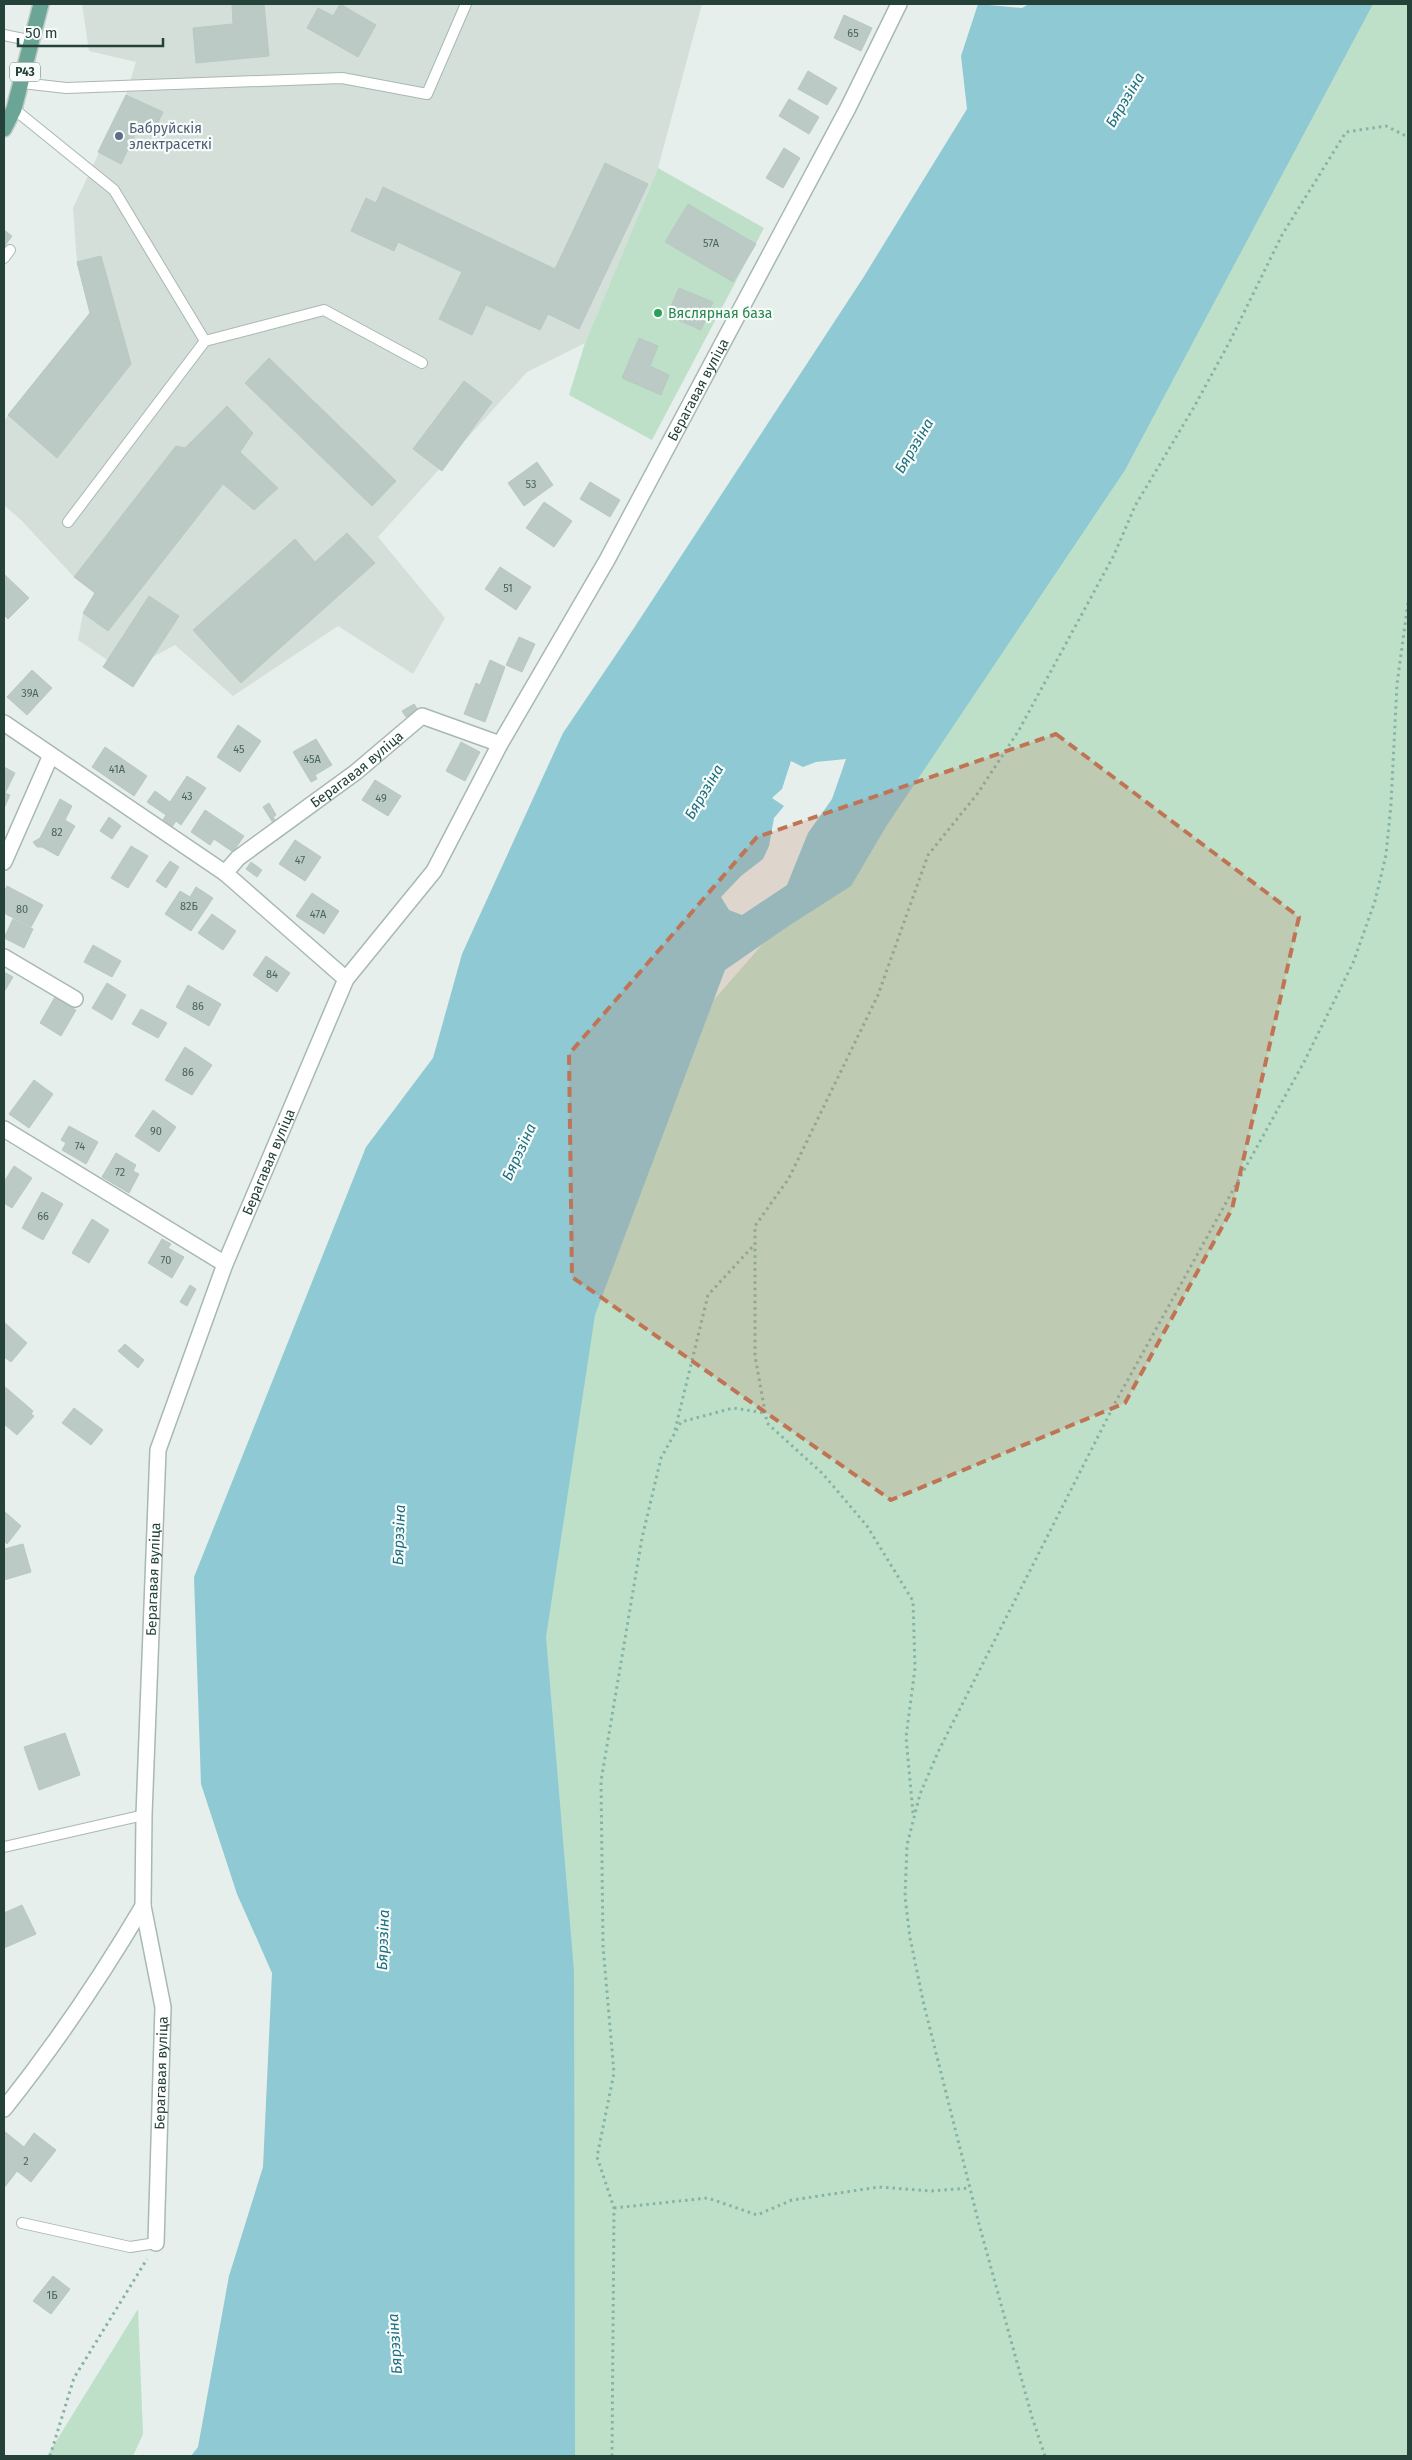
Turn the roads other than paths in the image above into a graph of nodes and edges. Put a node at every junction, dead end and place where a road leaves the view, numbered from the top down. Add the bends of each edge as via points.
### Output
1 (41, 4) edge
2 (466, 4) edge
3 (899, 4) edge
4 (4, 35) edge
5 (33, 41) junction
6 (22, 83) junction
7 (14, 109) junction
8 (4, 129) edge
9 (205, 341) junction
10 (422, 363) dead end
11 (68, 522) dead end
12 (4, 723) edge
13 (500, 744) junction
14 (52, 755) junction
15 (4, 862) edge
16 (225, 874) junction
17 (4, 957) edge
18 (346, 978) junction
19 (75, 998) dead end
20 (4, 1129) edge
21 (225, 1264) junction
22 (144, 1815) junction
23 (4, 1846) edge
24 (142, 1906) junction
25 (4, 2108) edge
26 (22, 2223) dead end
27 (156, 2243) joint

1 - 5 main road, Р43
2 - 6 lane via 427,94 342,78 66,88
3 - 13 street, Берагавая вуліца via 848,108 607,560
4 - 5 lane
5 - 6 main road, Р43
6 - 7 main road, Р43
7 - 8 main road, Р43
7 - 9 lane via 114,190
9 - 10 lane via 324,310
9 - 11 lane
12 - 14 street
13 - 16 street, Берагавая вуліца via 422,716 356,772 238,858
13 - 18 street, Берагавая вуліца via 434,871
14 - 15 street
14 - 16 street
16 - 18 street
17 - 19 street
18 - 21 street, Берагавая вуліца
20 - 21 street
21 - 22 street, Берагавая вуліца via 158,1450
22 - 23 lane
22 - 24 street, Берагавая вуліца
24 - 25 street, Берагавая вуліца via 46,2057
24 - 27 street, Берагавая вуліца via 164,2007
26 - 27 lane via 130,2247

